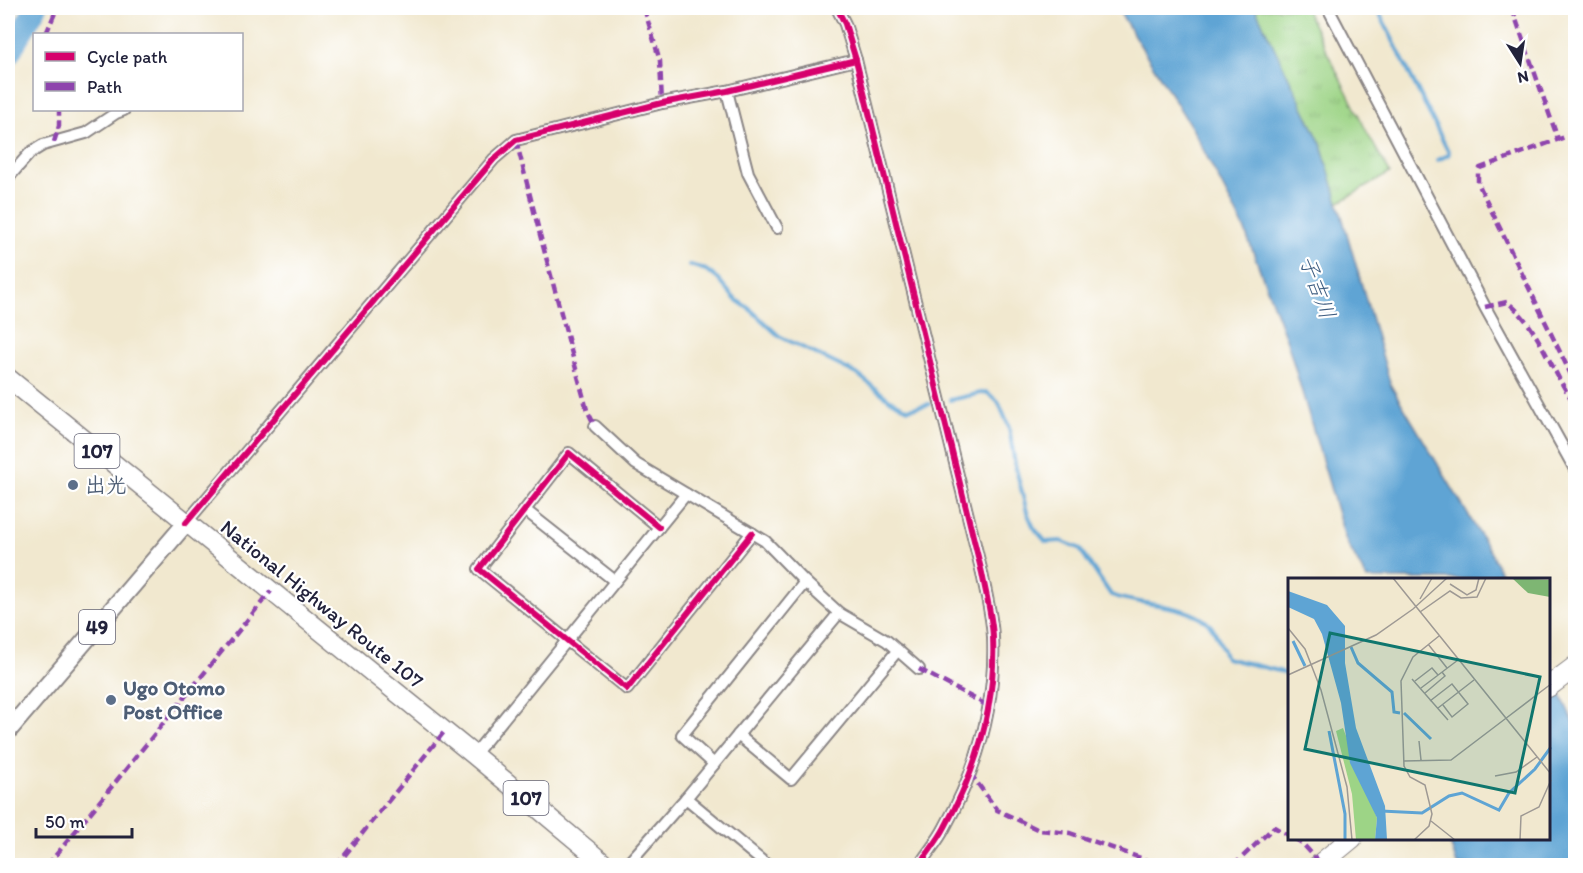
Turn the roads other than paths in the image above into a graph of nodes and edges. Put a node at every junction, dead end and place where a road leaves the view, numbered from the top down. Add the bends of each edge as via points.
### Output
1 (837, 8) edge
2 (1328, 8) edge
3 (856, 60) junction
4 (727, 91) junction
5 (120, 111) edge
6 (8, 178) edge
7 (777, 228) dead end
8 (8, 378) edge
9 (595, 426) dead end
10 (1575, 471) edge
11 (686, 494) junction
12 (525, 510) junction
13 (186, 523) junction
14 (658, 527) junction
15 (752, 533) junction
16 (615, 581) junction
17 (805, 582) junction
18 (839, 613) junction
19 (567, 640) junction
20 (898, 650) junction
21 (1575, 666) edge
22 (919, 669) dead end
23 (1550, 685) edge
24 (8, 731) edge
25 (738, 735) junction
26 (474, 755) junction
27 (714, 764) junction
28 (686, 798) junction
29 (1350, 840) edge
30 (1351, 840) edge
31 (607, 866) edge
32 (626, 866) edge
33 (768, 866) edge
34 (919, 866) edge
35 (1318, 866) edge
36 (1325, 866) edge

1 - 3 street
2 - 10 street
3 - 4 street
3 - 34 street via 982,573 993,635 990,707 983,733 945,828
4 - 7 street via 748,173
4 - 13 street via 662,103 516,140 494,159
5 - 6 street via 86,133 43,145 30,153
8 - 13 highway, National Highway Route 107 / 107
9 - 11 street via 636,464
11 - 14 street
11 - 15 street
12 - 14 street via 569,453
12 - 16 street
12 - 19 street via 479,569
13 - 24 main road, 49
13 - 26 highway, National Highway Route 107 / 107
14 - 16 street
15 - 17 street
15 - 19 street via 627,689
16 - 19 street
17 - 18 street
17 - 27 street via 682,735
18 - 20 street
18 - 25 street
19 - 26 street
20 - 22 street
20 - 25 street via 791,778
21 - 23 highway
25 - 27 street
26 - 31 highway, National Highway Route 107 / 107
27 - 28 street
28 - 32 street
28 - 33 street
29 - 35 highway
30 - 36 highway

